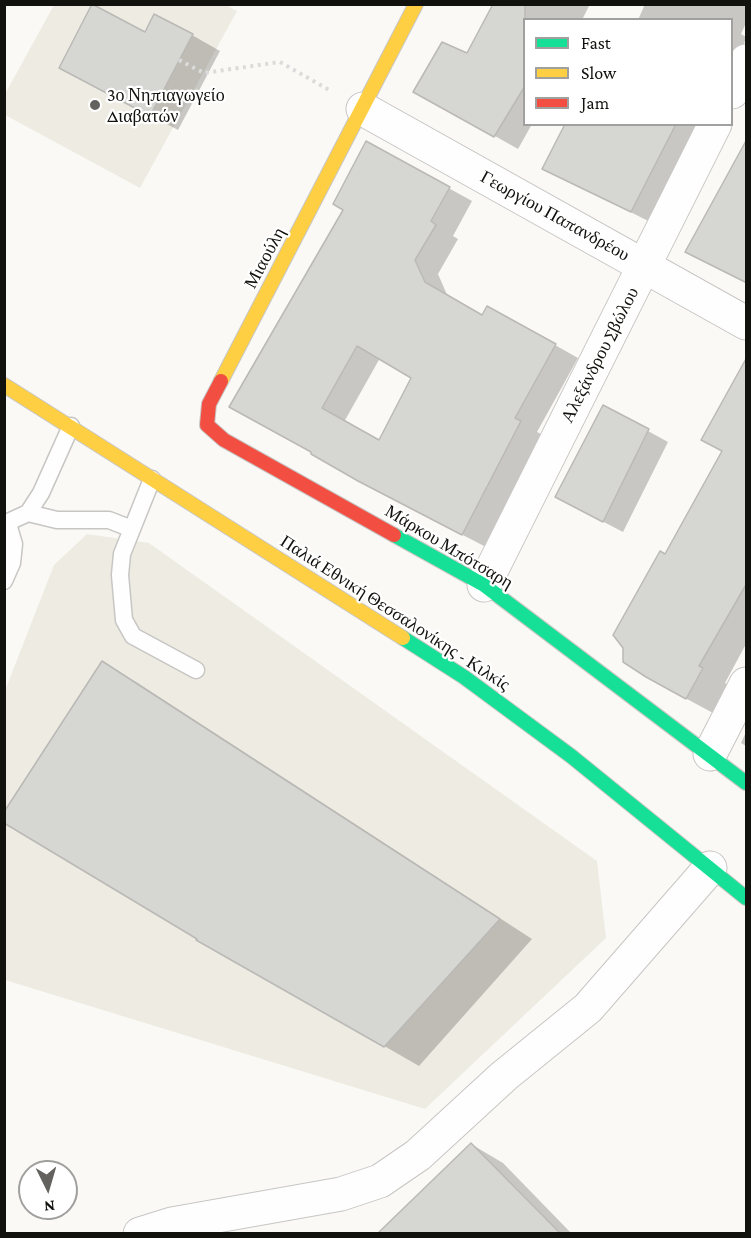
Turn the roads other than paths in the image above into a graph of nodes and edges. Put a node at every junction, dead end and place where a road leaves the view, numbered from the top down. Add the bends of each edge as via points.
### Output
1 (416, 4) edge
2 (747, 61) edge
3 (733, 90) edge
4 (363, 109) junction
5 (714, 126) edge
6 (645, 266) junction
7 (747, 322) edge
8 (4, 385) edge
9 (71, 426) junction
10 (207, 426) joint
11 (152, 479) junction
12 (28, 513) junction
13 (6, 524) edge
14 (132, 529) junction
15 (4, 581) edge
16 (484, 585) junction
17 (196, 670) dead end
18 (747, 684) edge
19 (711, 754) junction
20 (747, 783) edge
21 (710, 868) junction
22 (747, 898) edge
23 (140, 1233) edge

1 - 4 street, Μιαούλη
2 - 3 street
4 - 6 street, Γεωργίου Παπανδρέου
4 - 10 street, Μιαούλη via 209,404
5 - 6 street, Αλεξάνδρου Σβώλου
6 - 7 street, Γεωργίου Παπανδρέου
6 - 16 street, Αλεξάνδρου Σβώλου
8 - 9 street, Παλιά Εθνική Θεσσαλονίκης - Κιλκίς
9 - 11 street, Παλιά Εθνική Θεσσαλονίκης - Κιλκίς
9 - 12 lane
10 - 16 street, Μάρκου Μπότσαρη via 224,440
11 - 14 lane
11 - 21 street, Παλιά Εθνική Θεσσαλονίκης - Κιλκίς via 464,677 571,756
12 - 13 lane
12 - 14 lane via 57,520 109,520
13 - 15 lane via 14,544 12,563
14 - 17 lane via 122,554 120,575 124,620 133,636
16 - 19 street, Μάρκου Μπότσαρη
18 - 19 street
19 - 20 street, Μάρκου Μπότσαρη
21 - 22 street, Παλιά Εθνική Θεσσαλονίκης - Κιλκίς
21 - 23 street via 588,1008 504,1076 418,1155 380,1180 341,1194

